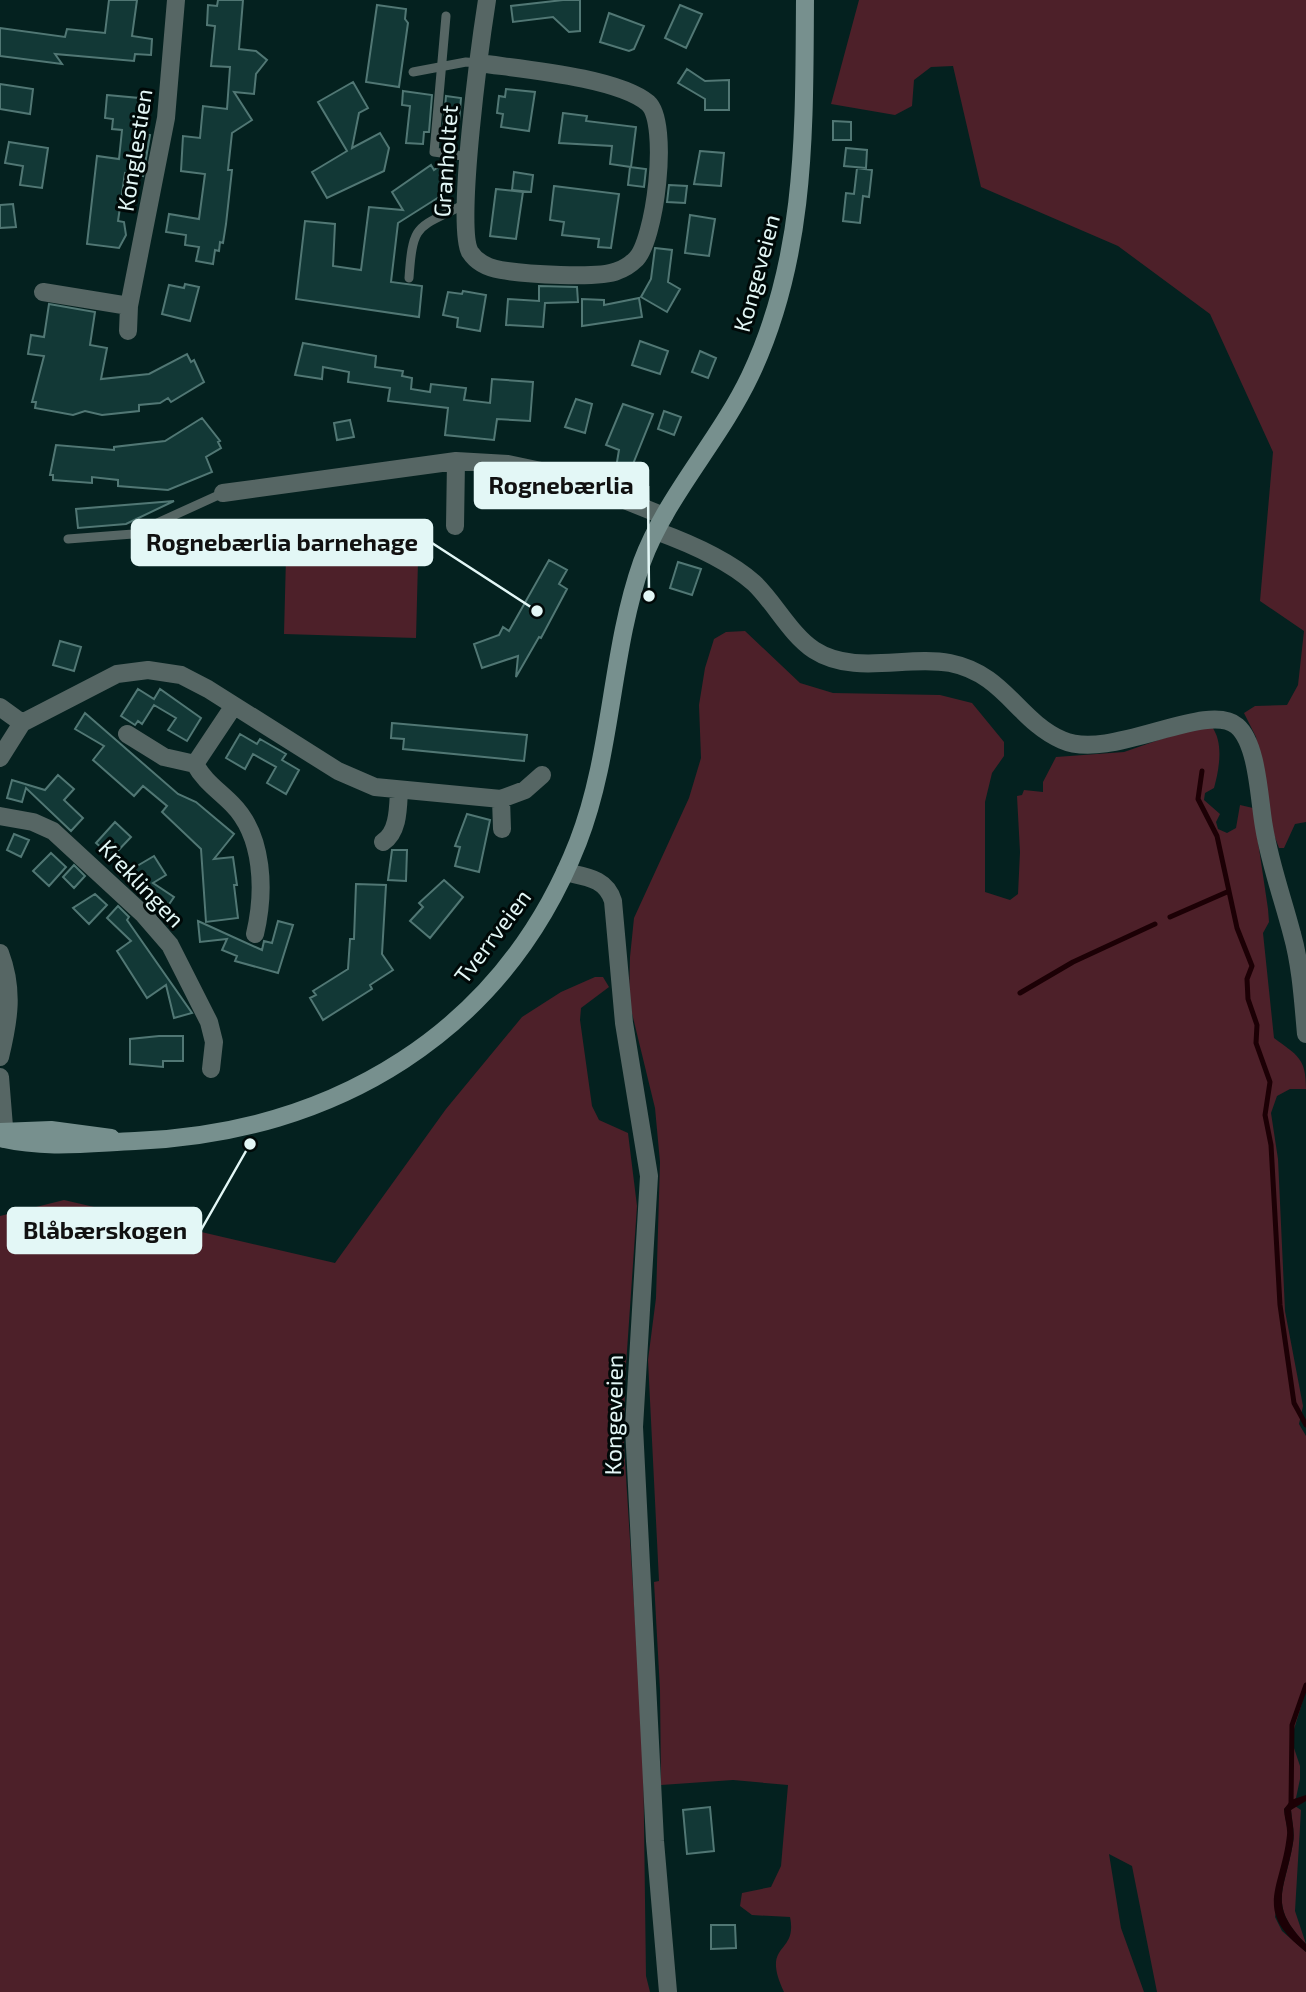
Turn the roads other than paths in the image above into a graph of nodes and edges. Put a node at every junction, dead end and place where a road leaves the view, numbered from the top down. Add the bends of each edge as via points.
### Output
1 (176, 0) edge
2 (487, 0) edge
3 (805, 0) edge
4 (446, 16) dead end
5 (479, 63) junction
6 (443, 66) junction
7 (413, 72) dead end
8 (470, 157) junction
9 (465, 204) junction
10 (409, 278) dead end
11 (43, 292) dead end
12 (129, 306) junction
13 (128, 331) dead end
14 (456, 461) junction
15 (223, 493) joint
16 (660, 523) junction
17 (455, 526) dead end
18 (68, 539) dead end
19 (0, 707) edge
20 (233, 707) junction
21 (22, 723) junction
22 (127, 734) dead end
23 (0, 758) edge
24 (195, 764) junction
25 (542, 775) dead end
26 (398, 790) junction
27 (501, 799) junction
28 (0, 816) edge
29 (502, 829) dead end
30 (383, 842) dead end
31 (565, 872) junction
32 (255, 934) dead end
33 (0, 953) edge
34 (1306, 1034) edge
35 (0, 1057) edge
36 (211, 1069) dead end
37 (0, 1077) edge
38 (2, 1135) edge
39 (668, 1992) edge

1 - 12 street, Konglestien via 166,118
2 - 5 street, Granholtet
3 - 16 main road, Kongeveien via 803,164 785,280 749,378
4 - 6 lane
5 - 6 lane
5 - 8 street, Granholtet
5 - 9 street, Granholtet via 605,84 646,101 655,111 661,139 660,167 644,244 638,258 617,272 539,272 482,265 465,239
6 - 7 lane
6 - 8 lane via 434,152
8 - 9 street, Granholtet
9 - 10 lane via 417,231 411,240
11 - 12 street
12 - 13 street, Konglestien
14 - 15 street
14 - 16 street via 508,464 565,475
14 - 17 street
15 - 18 lane via 133,534
16 - 31 main road, Tverrveien via 641,565 629,610 593,797
16 - 34 street via 743,574 813,650 836,660 947,662 968,668 993,681 1063,741 1099,744 1137,738 1202,719 1222,719 1238,726 1252,755 1273,865 1293,937
19 - 21 street
20 - 21 street via 181,675 148,670 117,674
20 - 24 street
20 - 26 street via 338,771 375,787
21 - 23 street
22 - 24 street via 164,757
24 - 32 street via 243,818 253,838 261,907
25 - 27 street via 525,790
26 - 27 street
26 - 30 street via 394,828
27 - 29 street
28 - 36 street, Kreklingen via 53,831 135,906 170,945 209,1022 214,1042
31 - 38 main road, Tverrveien via 537,923 489,985 446,1026 380,1074 323,1104 247,1128 198,1137 124,1142 78,1132
31 - 39 street, Kongeveien via 607,886 613,901 624,1023 649,1176 634,1427 655,1841
33 - 35 street via 11,1009
37 - 38 street

